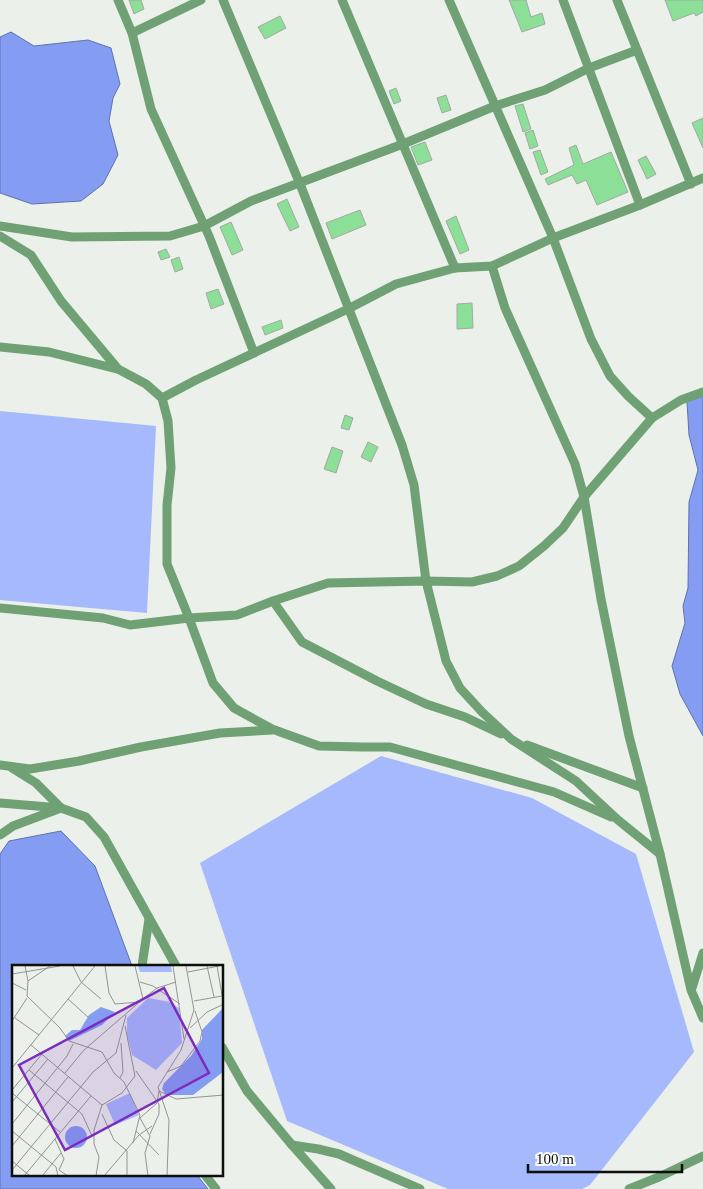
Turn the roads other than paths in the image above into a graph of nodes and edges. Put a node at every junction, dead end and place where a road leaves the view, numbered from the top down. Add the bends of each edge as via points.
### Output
1 (118, 0) edge
2 (201, 0) edge
3 (223, 0) edge
4 (342, 0) edge
5 (448, 0) edge
6 (563, 0) edge
7 (617, 0) edge
8 (132, 33) junction
9 (637, 50) junction
10 (588, 68) junction
11 (495, 106) junction
12 (403, 144) junction
13 (703, 178) edge
14 (300, 184) junction
15 (691, 184) junction
16 (640, 204) junction
17 (0, 226) edge
18 (204, 226) junction
19 (0, 236) edge
20 (553, 238) junction
21 (492, 266) junction
22 (455, 268) junction
23 (348, 309) junction
24 (0, 347) edge
25 (254, 353) junction
26 (118, 369) junction
27 (703, 392) edge
28 (162, 398) junction
29 (652, 418) junction
30 (584, 497) junction
31 (426, 582) junction
32 (273, 601) junction
33 (0, 608) edge
34 (189, 618) junction
35 (272, 730) junction
36 (511, 739) junction
37 (0, 760) edge
38 (0, 765) edge
39 (10, 766) junction
40 (643, 788) junction
41 (0, 803) edge
42 (61, 808) junction
43 (618, 820) junction
44 (0, 835) edge
45 (660, 854) junction
46 (149, 919) junction
47 (703, 952) edge
48 (142, 965) edge
49 (175, 965) edge
50 (691, 990) junction
51 (703, 1018) edge
52 (224, 1050) edge
53 (292, 1145) junction
54 (703, 1156) edge
55 (206, 1176) edge
56 (216, 1189) edge
57 (331, 1189) edge
58 (420, 1189) edge
59 (629, 1189) edge

1 - 8 street
2 - 8 street
3 - 14 street
4 - 12 street
5 - 11 street
6 - 10 street
7 - 9 street
8 - 18 street via 151,109
9 - 10 street
9 - 15 street
10 - 11 street via 545,90
10 - 16 street
11 - 12 street
11 - 20 street
12 - 14 street
12 - 22 street
13 - 15 street
14 - 18 street via 251,201
14 - 23 street
15 - 16 street
16 - 20 street
17 - 18 street via 81,237 170,236
18 - 25 street
19 - 26 street via 31,255 61,301
20 - 21 street
20 - 29 street via 591,338 610,376
21 - 22 street
21 - 30 street via 505,308 575,464
22 - 23 street via 396,284
23 - 25 street
23 - 31 street via 414,485
24 - 26 street via 49,352
25 - 28 street
26 - 28 street via 146,384
27 - 29 street
28 - 34 street via 168,421 171,468 167,564
29 - 30 street
30 - 31 street via 563,528 519,566 472,582
30 - 40 street via 601,599
31 - 32 street via 328,583
31 - 36 street via 446,661 460,688
32 - 34 street via 237,615
32 - 36 street via 302,642 426,704 465,717
33 - 34 street via 103,618 130,625
34 - 35 street via 213,683 234,708
35 - 39 street via 220,733 30,768
35 - 43 street via 319,746 390,747 554,792
36 - 40 street
36 - 43 street via 576,782
37 - 39 street
38 - 39 street
39 - 42 street via 36,783
40 - 45 street
41 - 42 street
42 - 44 street via 12,826
42 - 46 street via 86,817 104,837
43 - 45 street
45 - 50 street
46 - 48 street
46 - 49 street
47 - 50 street
50 - 51 street
52 - 53 street via 247,1090
53 - 57 street
53 - 58 street via 339,1154
54 - 59 street
55 - 56 street

